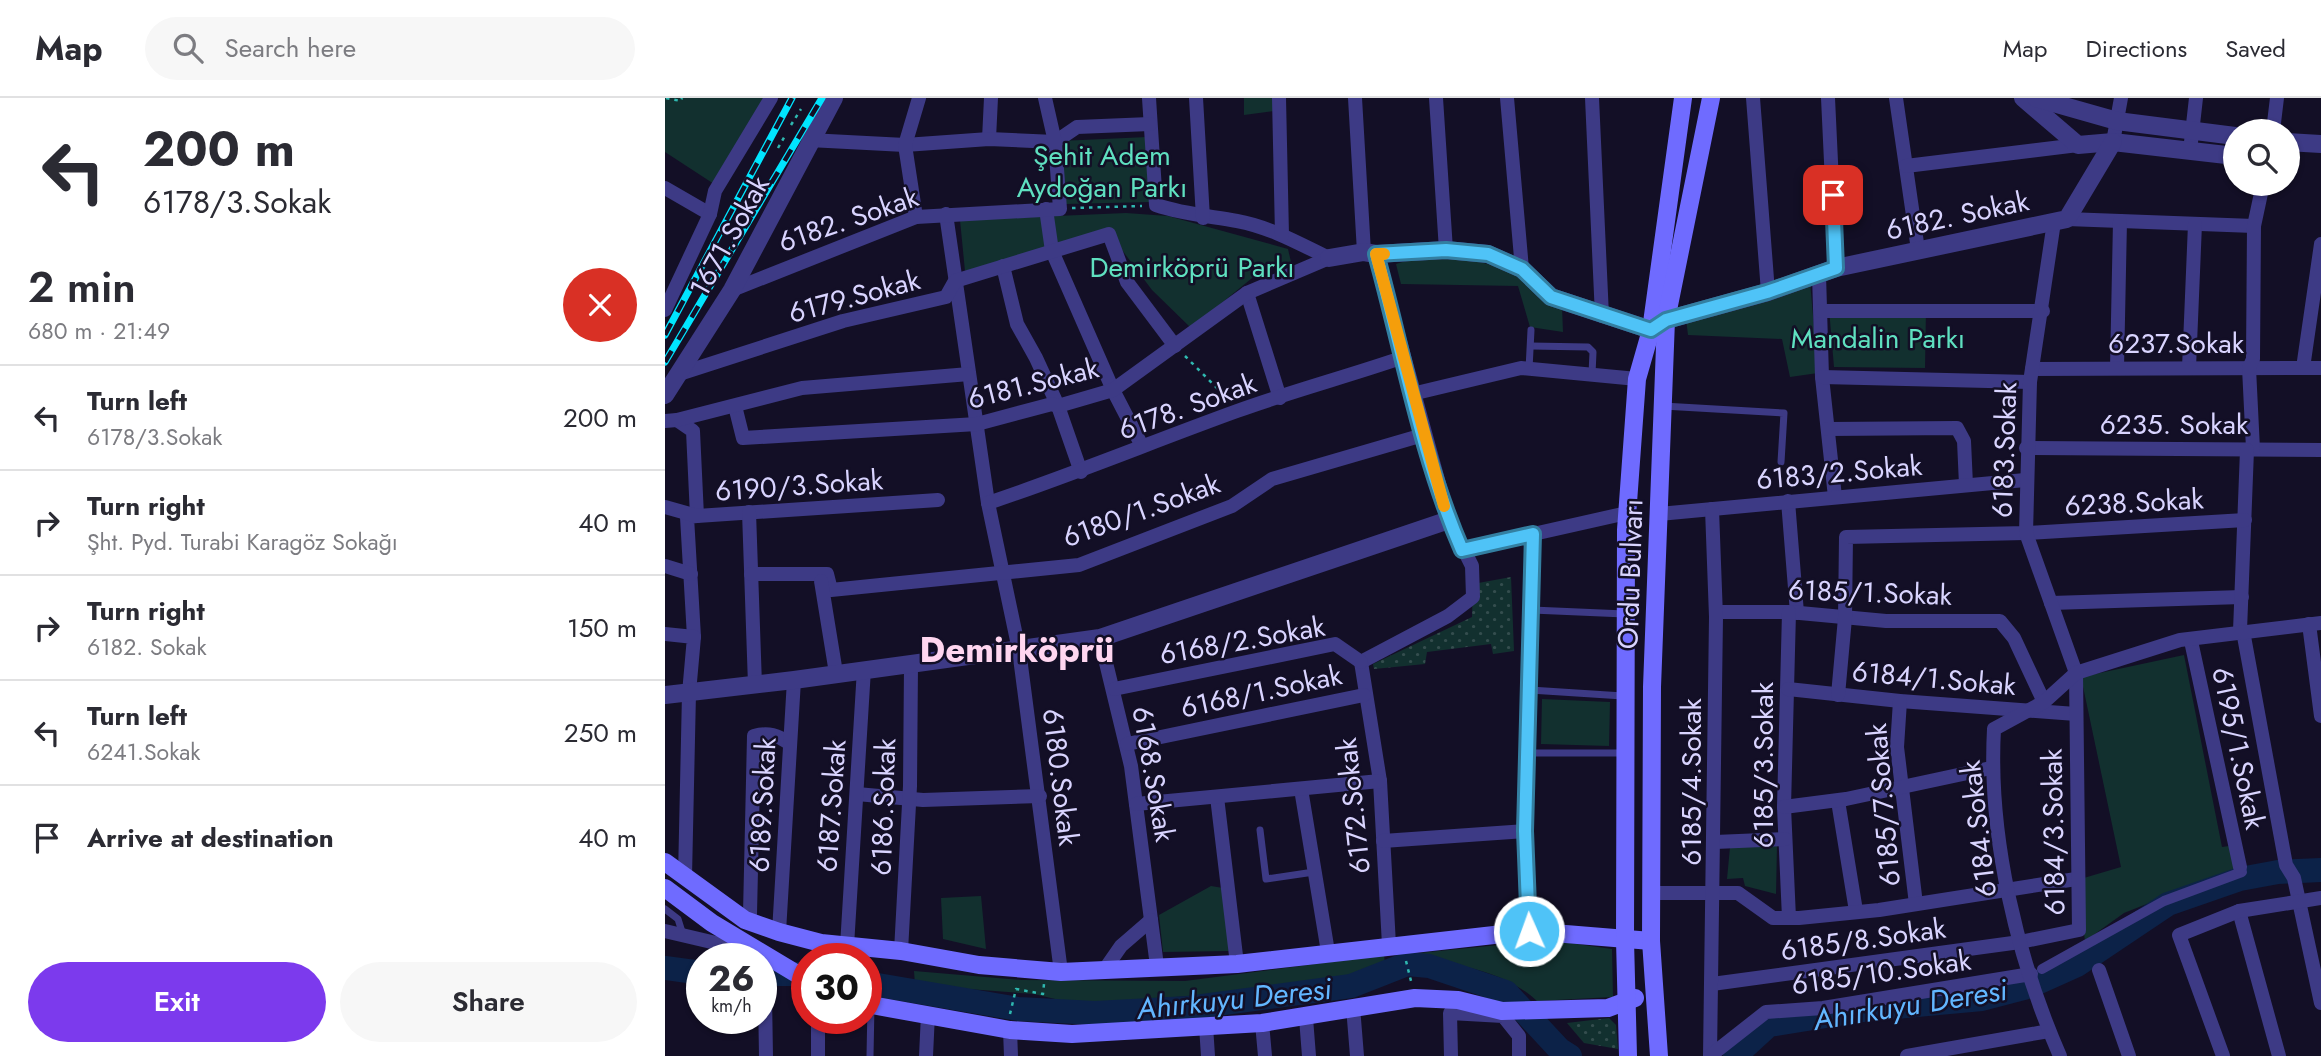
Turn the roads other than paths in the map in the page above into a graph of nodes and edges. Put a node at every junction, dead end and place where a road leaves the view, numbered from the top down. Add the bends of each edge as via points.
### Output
1 (771, 98) edge
2 (834, 98) edge
3 (919, 98) edge
4 (991, 98) edge
5 (1045, 98) edge
6 (1149, 98) edge
7 (1196, 98) edge
8 (1279, 98) edge
9 (1355, 98) edge
10 (1436, 98) edge
11 (1507, 98) edge
12 (1592, 98) edge
13 (1683, 98) edge
14 (1711, 98) edge
15 (1753, 98) edge
16 (1828, 98) edge
17 (1896, 98) edge
18 (2024, 98) edge
19 (2036, 98) edge
20 (2121, 98) edge
21 (2196, 98) edge
22 (2277, 98) edge
23 (2274, 119) edge
24 (2117, 121) junction
25 (1150, 124) junction
26 (2192, 131) junction
27 (2223, 135) edge
28 (989, 139) junction
29 (809, 140) junction
30 (1055, 142) junction
31 (2113, 142) junction
32 (2300, 143) edge
33 (2321, 144) edge
34 (905, 145) junction
35 (2078, 145) junction
36 (2190, 151) junction
37 (2223, 155) edge
38 (1906, 166) junction
39 (665, 188) edge
40 (2260, 196) edge
41 (1053, 209) junction
42 (710, 214) junction
43 (946, 214) junction
44 (916, 217) junction
45 (1203, 218) junction
46 (2060, 220) junction
47 (2120, 221) junction
48 (2195, 224) junction
49 (2254, 226) junction
50 (1282, 235) junction
51 (2321, 244) edge
52 (1446, 250) junction
53 (1918, 250) junction
54 (1052, 251) junction
55 (1370, 253) junction
56 (1329, 258) junction
57 (1003, 266) junction
58 (1836, 268) junction
59 (1522, 269) junction
60 (1819, 274) junction
61 (955, 281) junction
62 (732, 290) junction
63 (1767, 292) junction
64 (1247, 293) junction
65 (667, 303) edge
66 (1821, 311) junction
67 (2043, 311) junction
68 (1602, 316) junction
69 (1658, 325) junction
70 (1531, 330) dead end
71 (1175, 346) junction
72 (1531, 346) junction
73 (1404, 357) junction
74 (2117, 368) junction
75 (2189, 368) junction
76 (2249, 368) junction
77 (2304, 368) junction
78 (2321, 368) edge
79 (1529, 369) junction
80 (679, 374) junction
81 (968, 374) junction
82 (1592, 375) junction
83 (2031, 375) junction
84 (1822, 377) junction
85 (1637, 379) junction
86 (1113, 390) junction
87 (1412, 394) junction
88 (665, 396) edge
89 (1280, 398) junction
90 (735, 406) junction
91 (1058, 406) junction
92 (1663, 406) junction
93 (671, 420) edge
94 (977, 424) junction
95 (1828, 429) junction
96 (1423, 435) junction
97 (1142, 446) junction
98 (2026, 447) junction
99 (2250, 449) junction
100 (2321, 450) edge
101 (1781, 462) dead end
102 (1081, 472) junction
103 (2025, 480) junction
104 (1966, 485) junction
105 (1835, 497) junction
106 (938, 500) dead end
107 (1788, 501) junction
108 (988, 503) junction
109 (665, 507) edge
110 (1712, 509) junction
111 (749, 512) junction
112 (1627, 513) junction
113 (1658, 514) junction
114 (697, 516) junction
115 (1449, 520) junction
116 (2245, 520) junction
117 (2026, 533) junction
118 (1533, 534) junction
119 (1462, 550) junction
120 (665, 566) edge
121 (1003, 573) junction
122 (691, 574) junction
123 (751, 574) junction
124 (820, 574) junction
125 (2242, 597) junction
126 (2051, 603) junction
127 (1531, 610) junction
128 (1716, 612) junction
129 (1793, 612) junction
130 (1625, 614) junction
131 (1845, 618) junction
132 (2315, 623) edge
133 (2241, 631) junction
134 (665, 634) edge
135 (694, 637) junction
136 (1100, 638) junction
137 (2191, 640) junction
138 (1019, 650) junction
139 (1361, 662) junction
140 (911, 665) junction
141 (864, 669) junction
142 (836, 673) junction
143 (2076, 673) junction
144 (794, 680) junction
145 (755, 685) junction
146 (1114, 689) junction
147 (1788, 689) junction
148 (1529, 690) junction
149 (689, 693) junction
150 (665, 695) edge
151 (1364, 695) junction
152 (1838, 695) junction
153 (1625, 696) junction
154 (1900, 701) junction
155 (2044, 702) junction
156 (2030, 711) junction
157 (2076, 714) junction
158 (2321, 716) edge
159 (790, 744) junction
160 (1127, 744) junction
161 (1528, 753) junction
162 (1625, 753) junction
163 (1991, 768) junction
164 (1380, 781) junction
165 (1901, 787) junction
166 (1301, 789) junction
167 (856, 794) junction
168 (1040, 796) junction
169 (1217, 797) junction
170 (909, 799) junction
171 (1838, 801) junction
172 (1136, 804) junction
173 (1784, 807) junction
174 (1260, 830) dead end
175 (1525, 831) junction
176 (1785, 839) junction
177 (1383, 841) junction
178 (1715, 842) junction
179 (665, 853) edge
180 (665, 862) edge
181 (2240, 867) joint
182 (1314, 872) junction
183 (685, 873) junction
184 (2076, 879) junction
185 (665, 888) edge
186 (2008, 889) junction
187 (1714, 892) junction
188 (1651, 893) junction
189 (2321, 898) edge
190 (2299, 900) junction
191 (1916, 904) junction
192 (665, 909) edge
193 (1856, 911) junction
194 (2239, 911) junction
195 (748, 917) junction
196 (1789, 918) junction
197 (1151, 920) junction
198 (779, 926) junction
199 (665, 930) edge
200 (1529, 931) junction
201 (683, 935) junction
202 (1625, 940) junction
203 (1651, 941) junction
204 (2020, 942) junction
205 (717, 943) edge
206 (743, 943) edge
207 (837, 943) edge
208 (847, 943) edge
209 (1389, 945) junction
210 (882, 949) edge
211 (901, 951) junction
212 (1328, 952) junction
213 (1237, 964) junction
214 (1157, 966) junction
215 (1105, 969) junction
216 (2099, 970) dead end
217 (1053, 971) junction
218 (2035, 974) junction
219 (1712, 984) junction
220 (1653, 995) junction
221 (1627, 1000) junction
222 (2321, 1003) edge
223 (882, 1006) edge
224 (1353, 1007) junction
225 (928, 1014) junction
226 (1305, 1018) junction
227 (1010, 1022) junction
228 (1262, 1023) junction
229 (1206, 1026) junction
230 (2049, 1031) junction
231 (766, 1034) edge
232 (818, 1034) edge
233 (870, 1034) edge
234 (1628, 1054) edge
235 (766, 1056) edge
236 (818, 1056) edge
237 (870, 1056) edge
238 (926, 1056) edge
239 (1011, 1056) edge
240 (1209, 1056) edge
241 (1265, 1056) edge
242 (1309, 1056) edge
243 (1356, 1056) edge
244 (1451, 1056) edge
245 (1519, 1056) edge
246 (1659, 1056) edge
247 (1710, 1056) edge
248 (1907, 1056) edge
249 (2060, 1056) edge
250 (2129, 1056) edge
251 (2223, 1056) edge
252 (2279, 1056) edge

1 - 42 street, 1671.Sokak via 715,191
2 - 29 street, 1671.Sokak
3 - 34 street
4 - 28 street
5 - 30 street
6 - 25 street
7 - 45 street
8 - 50 street
9 - 55 street
10 - 52 street
11 - 59 street
12 - 68 street
13 - 69 main road, Ordu Bulvarı
14 - 69 main road, Ordu Bulvarı
15 - 63 street
16 - 58 street
17 - 38 street
18 - 35 street
19 - 24 street
20 - 24 street
21 - 26 street
22 - 23 street
24 - 26 street
24 - 31 street
25 - 30 street via 1077,127
25 - 45 street via 1156,205
26 - 27 street
26 - 36 street
28 - 30 street
28 - 34 street
29 - 34 street
29 - 62 street, 1671.Sokak
30 - 41 street
31 - 35 street
31 - 36 street
31 - 46 street, 6182. Sokak
32 - 33 street
34 - 44 street
35 - 38 street
36 - 37 street
38 - 53 street
39 - 42 street
40 - 49 street
41 - 43 street, 6182. Sokak
41 - 54 street
42 - 65 street, 1671.Sokak
43 - 44 street, 6182. Sokak
43 - 61 street, 6180.Sokak
44 - 62 street, 6182. Sokak
45 - 50 street via 1239,221
46 - 47 street
46 - 53 street, 6182. Sokak
46 - 67 street, 6183.Sokak
47 - 48 street
47 - 74 street
48 - 49 street
48 - 75 street
49 - 76 street via 2253,359
50 - 56 street
51 - 77 street
52 - 55 street
52 - 59 street via 1488,254
53 - 58 street, 6182. Sokak
54 - 57 street, 6179.Sokak
54 - 71 street, 6179.Sokak via 1109,234 1127,282
54 - 86 street
55 - 56 street
55 - 73 street
56 - 64 street, 6181.Sokak
57 - 61 street, 6179.Sokak
57 - 91 street via 1017,324
58 - 60 street, 6182. Sokak
59 - 68 street via 1551,297
60 - 63 street, 6182. Sokak
60 - 66 street
61 - 80 street, 6179.Sokak via 946,298 843,321
61 - 81 street, 6180.Sokak
62 - 80 street, 1671.Sokak
63 - 69 street, 6182. Sokak
64 - 71 street, 6181.Sokak
64 - 89 street
66 - 67 street
66 - 84 street
67 - 83 street, 6183.Sokak
68 - 69 street
69 - 85 main road, Ordu Bulvarı
69 - 92 main road, Ordu Bulvarı
70 - 72 lane
71 - 86 street, 6181.Sokak
72 - 79 lane
72 - 82 lane via 1588,347 1593,352
73 - 87 street
73 - 89 street, 6178. Sokak
74 - 75 street, 6237.Sokak
74 - 83 street, 6237.Sokak
75 - 76 street, 6237.Sokak
76 - 77 street, 6237.Sokak
76 - 99 street
77 - 78 street, 6237.Sokak
79 - 82 street
79 - 87 street
80 - 88 street, 1671.Sokak
81 - 90 street via 802,388
81 - 94 street, 6180.Sokak
82 - 85 street
83 - 84 street, 6237.Sokak
83 - 98 street, 6183.Sokak
84 - 95 street
85 - 112 main road, Ordu Bulvarı
86 - 91 street, 6181.Sokak
86 - 97 street
87 - 96 street
89 - 97 street, 6178. Sokak
90 - 93 street
90 - 94 street, 6181.Sokak via 744,438
91 - 94 street, 6181.Sokak
91 - 102 street
92 - 101 lane via 1783,413
92 - 113 main road, Ordu Bulvarı
93 - 114 street via 693,431
94 - 108 street, 6180.Sokak
95 - 104 street via 1957,428 1964,441
95 - 105 street
96 - 115 street
96 - 121 street, 6180/1.Sokak via 1272,479 1232,506 1079,565
97 - 102 street, 6178. Sokak
98 - 99 street, 6235. Sokak
98 - 103 street, 6183.Sokak
99 - 100 street, 6235. Sokak
99 - 116 street
102 - 108 street, 6178. Sokak
103 - 104 street, 6183/2.Sokak
103 - 117 street, 6183.Sokak
104 - 105 street, 6183/2.Sokak
105 - 107 street, 6183/2.Sokak
106 - 111 street, 6190/3.Sokak
107 - 110 street, 6183/2.Sokak
107 - 129 street, 6185/3.Sokak
108 - 121 street, 6180.Sokak
109 - 114 street, 6190/3.Sokak
110 - 113 street, 6183/2.Sokak
110 - 128 street, 6185/4.Sokak
111 - 114 street, 6190/3.Sokak
111 - 123 street
112 - 118 street
112 - 130 main road, Ordu Bulvarı
113 - 188 main road, Ordu Bulvarı
114 - 122 street via 687,517
115 - 119 street
115 - 136 street
116 - 117 street, 6238.Sokak
116 - 125 street
117 - 126 street, 6183.Sokak
117 - 131 street, 6238.Sokak via 1846,537
118 - 119 street
118 - 127 street
119 - 139 street, 6168/2.Sokak via 1472,566 1473,597 1448,616
120 - 122 street
121 - 124 street, 6180/1.Sokak via 831,590 827,574
121 - 138 street, 6180.Sokak
122 - 135 street
123 - 124 street
123 - 145 street
124 - 142 street
125 - 126 street
125 - 133 street
126 - 143 street, 6183.Sokak
127 - 130 lane
127 - 148 street
128 - 129 street, 6185/1.Sokak
128 - 178 street, 6185/4.Sokak
129 - 131 street, 6185/1.Sokak
129 - 147 street, 6185/3.Sokak
130 - 153 main road, Ordu Bulvarı
131 - 152 street
131 - 155 street, 6185/1.Sokak via 2000,621 2014,638
132 - 133 street, 6184.Sokak
132 - 158 street
133 - 137 street, 6184.Sokak
133 - 190 street via 2285,865 2294,878
134 - 135 street
135 - 149 street
136 - 138 street
136 - 146 street, 6168.Sokak
137 - 143 street, 6184.Sokak
137 - 181 street, 6195/1.Sokak
138 - 140 street
138 - 168 street, 6180.Sokak
139 - 146 street, 6168/2.Sokak via 1335,644
139 - 151 street, 6172.Sokak
140 - 141 street
140 - 170 street, 6186.Sokak
141 - 142 street
141 - 167 street, 6187.Sokak
142 - 144 street
143 - 155 street, 6184.Sokak
143 - 157 street, 6184/3.Sokak
144 - 145 street
144 - 159 street, 6189.Sokak
145 - 149 street
146 - 160 street, 6168.Sokak
147 - 152 street, 6184/1.Sokak
147 - 173 street, 6185/3.Sokak
148 - 153 lane
148 - 161 street
149 - 150 street
149 - 183 street
151 - 160 street, 6168/1.Sokak
151 - 164 street, 6172.Sokak
152 - 154 street, 6184/1.Sokak
153 - 162 main road, Ordu Bulvarı
154 - 156 street, 6184/1.Sokak
154 - 165 street, 6185/7.Sokak via 1897,747
155 - 156 street, 6184.Sokak
156 - 157 street, 6184/1.Sokak
156 - 163 street, 6184.Sokak via 1994,729
157 - 184 street, 6184/3.Sokak
159 - 195 street via 780,736 754,736
159 - 198 street, 6189.Sokak
160 - 172 street, 6168.Sokak
161 - 162 lane
161 - 175 street
162 - 202 main road, Ordu Bulvarı
163 - 165 street
163 - 186 street, 6184.Sokak
164 - 166 street
164 - 177 street, 6172.Sokak
165 - 171 street
165 - 191 street, 6185/7.Sokak
166 - 169 street
166 - 182 street
167 - 170 street
167 - 208 street, 6187.Sokak
168 - 170 street
168 - 217 street, 6180.Sokak
169 - 172 street
169 - 213 street
170 - 211 street, 6186.Sokak
171 - 173 street
171 - 193 street
172 - 197 street, 6168.Sokak
173 - 176 street, 6185/3.Sokak
174 - 182 lane via 1266,879
175 - 177 street
175 - 200 street
176 - 178 street
176 - 196 street, 6185/3.Sokak
177 - 209 street, 6172.Sokak
178 - 187 street, 6185/4.Sokak
179 - 183 street
180 - 183 main road
181 - 218 street via 2242,872 2164,901
182 - 212 street
183 - 195 main road
184 - 186 street
184 - 204 street, 6184/3.Sokak via 2079,930
185 - 206 main road
186 - 191 street
186 - 204 street, 6184.Sokak
187 - 188 street
187 - 196 street via 1738,893 1773,918
187 - 219 street, 6185/4.Sokak
188 - 203 main road, Ordu Bulvarı
189 - 190 street
190 - 194 street
190 - 222 street
191 - 193 street
192 - 201 lane via 678,919
193 - 196 street
194 - 251 street via 2179,935
194 - 252 street
195 - 198 main road
197 - 214 street, 6168.Sokak
197 - 215 street via 1121,946
198 - 207 main road
199 - 201 street
200 - 202 main road
200 - 209 main road
201 - 205 street
202 - 203 main road
202 - 221 main road, Ordu Bulvarı
203 - 220 main road, Ordu Bulvarı
204 - 218 street, 6184.Sokak
204 - 219 street, 6185/8.Sokak
209 - 212 main road
210 - 211 main road
211 - 217 main road via 979,965
212 - 213 main road
213 - 214 main road
214 - 215 main road
215 - 217 main road
216 - 250 street
218 - 230 street, 6184.Sokak via 2034,993
218 - 247 street, 6185/10.Sokak via 1823,1008 1766,1012
219 - 247 street, 6185/4.Sokak
220 - 221 main road
220 - 246 main road, Ordu Bulvarı
221 - 224 main road via 1608,1008 1502,1011 1436,997
221 - 234 main road, Ordu Bulvarı
223 - 225 main road
224 - 226 main road
224 - 243 street
225 - 227 main road
225 - 238 street
226 - 228 main road
226 - 242 street
227 - 229 main road via 1072,1034
227 - 239 street
228 - 229 main road
228 - 241 street
229 - 240 street
230 - 248 street
230 - 249 street, 6184.Sokak
231 - 235 street
232 - 236 street
233 - 237 lane
244 - 245 street via 1450,1013 1503,1016 1519,1036

